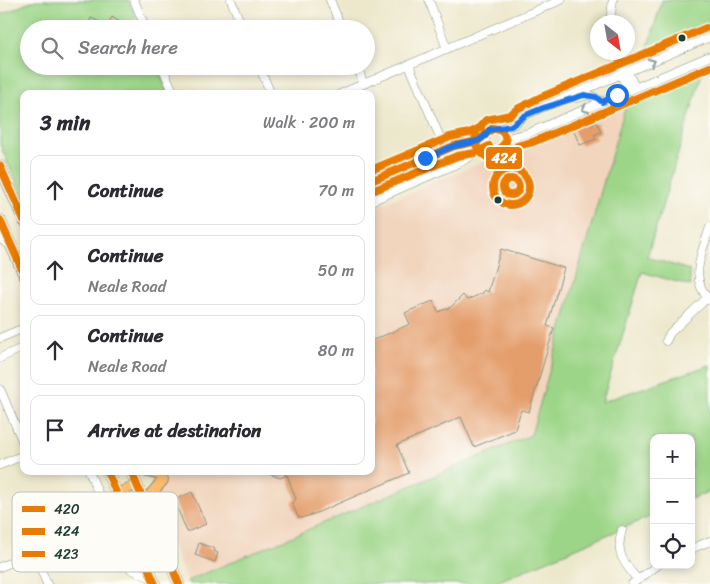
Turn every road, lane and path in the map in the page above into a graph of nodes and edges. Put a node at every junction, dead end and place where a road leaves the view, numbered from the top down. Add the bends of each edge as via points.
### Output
1 (134, 0) edge
2 (231, 0) edge
3 (330, 0) edge
4 (428, 0) edge
5 (561, 0) edge
6 (613, 0) edge
7 (546, 3) edge
8 (611, 15) edge
9 (142, 20) edge
10 (239, 20) edge
11 (338, 20) edge
12 (710, 36) edge
13 (449, 48) junction
14 (710, 56) edge
15 (619, 60) edge
16 (409, 65) junction
17 (625, 73) junction
18 (166, 75) edge
19 (263, 75) edge
20 (362, 75) edge
21 (365, 83) junction
22 (632, 89) junction
23 (172, 90) edge
24 (269, 90) edge
25 (349, 90) edge
26 (602, 102) junction
27 (543, 108) junction
28 (499, 129) junction
29 (485, 136) junction
30 (506, 142) junction
31 (445, 149) junction
32 (492, 149) junction
33 (0, 166) edge
34 (375, 179) edge
35 (375, 198) edge
36 (20, 212) edge
37 (0, 220) edge
38 (710, 226) edge
39 (0, 239) edge
40 (11, 246) junction
41 (20, 266) edge
42 (709, 299) edge
43 (20, 330) edge
44 (0, 338) edge
45 (666, 341) dead end
46 (20, 349) edge
47 (0, 358) edge
48 (0, 389) edge
49 (20, 436) edge
50 (20, 457) edge
51 (0, 465) edge
52 (90, 475) edge
53 (109, 475) edge
54 (133, 475) edge
55 (155, 475) edge
56 (138, 487) junction
57 (97, 492) edge
58 (116, 492) edge
59 (125, 492) edge
60 (140, 492) edge
61 (152, 492) edge
62 (622, 530) dead end
63 (710, 541) edge
64 (695, 547) edge
65 (12, 562) edge
66 (0, 567) edge
67 (653, 569) edge
68 (42, 572) edge
69 (136, 572) edge
70 (174, 572) edge
71 (154, 582) edge
72 (635, 582) edge
73 (47, 584) edge
74 (179, 584) edge

1 - 9 street
2 - 10 street
3 - 11 street
4 - 13 street
5 - 7 street
6 - 8 street
7 - 13 street
17 -> 12 street
13 - 16 street
14 - 22 street
15 - 17 street
16 - 21 street
16 - 31 street
17 - 22 street
17 - 27 street
18 - 23 street
19 - 24 street
20 - 21 street
21 - 25 street
22 - 26 street
26 - 27 street via 584,95
26 -> 30 street via 529,133 512,136
27 - 28 street via 516,124
28 - 29 street via 489,130
28 - 30 street via 504,133
29 - 31 street via 472,143
29 - 32 street via 486,144
30 - 32 street via 500,148
31 - 34 street
32 - 35 street
33 - 36 main road
37 - 40 main road
38 - 42 street via 698,273 701,288
39 - 40 street
40 - 41 main road
42 - 45 street via 670,333
43 - 44 street
46 - 47 street
48 - 49 street
50 - 51 street
52 - 57 street
53 - 58 main road
54 - 56 main road
55 - 61 main road via 160,477
56 - 59 main road
56 - 60 main road
62 - 72 street via 621,556
63 - 64 street
65 - 66 street
67 - 72 street
68 - 73 street
69 - 71 street
70 - 74 main road

